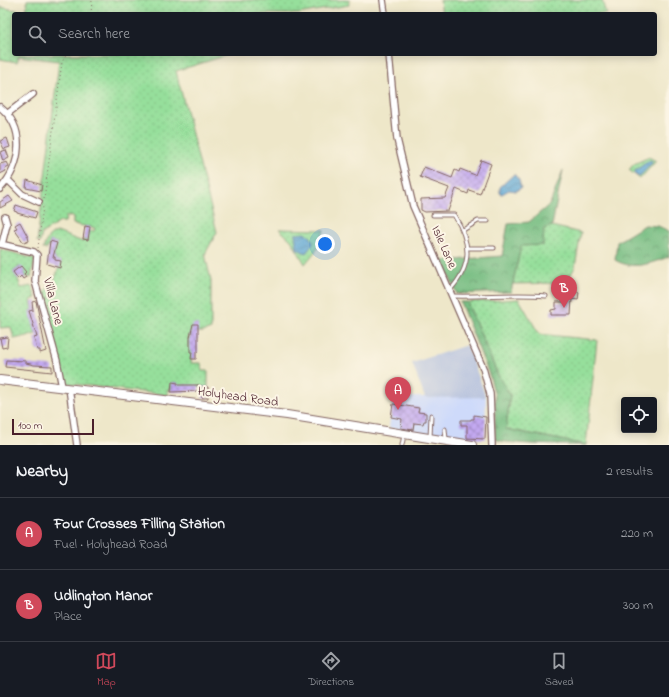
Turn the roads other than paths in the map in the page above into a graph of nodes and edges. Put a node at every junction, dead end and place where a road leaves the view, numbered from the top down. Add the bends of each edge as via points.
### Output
1 (383, 0) edge
2 (385, 12) edge
3 (389, 56) edge
4 (33, 94) dead end
5 (0, 107) edge
6 (7, 114) junction
7 (8, 180) junction
8 (0, 189) edge
9 (28, 197) junction
10 (39, 202) dead end
11 (25, 204) dead end
12 (432, 215) dead end
13 (6, 217) dead end
14 (488, 221) dead end
15 (463, 230) junction
16 (1, 244) edge
17 (467, 248) junction
18 (494, 248) dead end
19 (450, 290) junction
20 (453, 296) junction
21 (546, 296) dead end
22 (0, 380) edge
23 (65, 388) junction
24 (431, 415) dead end
25 (445, 428) dead end
26 (404, 434) junction
27 (430, 438) junction
28 (446, 441) junction
29 (77, 445) edge
30 (402, 445) edge
31 (472, 445) edge
32 (492, 445) edge

1 - 2 street
3 - 19 street, Isle Lane via 397,139 413,206
4 - 6 street
5 - 6 street
6 - 7 street via 16,130 19,146
7 - 8 street
7 - 9 street
9 - 10 street
9 - 11 street
12 - 15 lane via 454,215
13 - 16 street via 7,224
14 - 15 lane via 478,221
15 - 17 lane
16 - 23 street, Villa Lane via 38,255 35,281
17 - 18 lane
17 - 19 lane via 463,273
19 - 20 street, Isle Lane
20 - 21 lane
20 - 32 street, Isle Lane via 483,368 490,394
22 - 23 main road, Holyhead Road
23 - 26 main road, Holyhead Road via 225,407
23 - 29 street, Villa Lane
24 - 27 lane
25 - 28 lane
26 - 27 main road, Holyhead Road
26 - 30 lane
27 - 28 main road, Holyhead Road
28 - 31 main road, Holyhead Road

